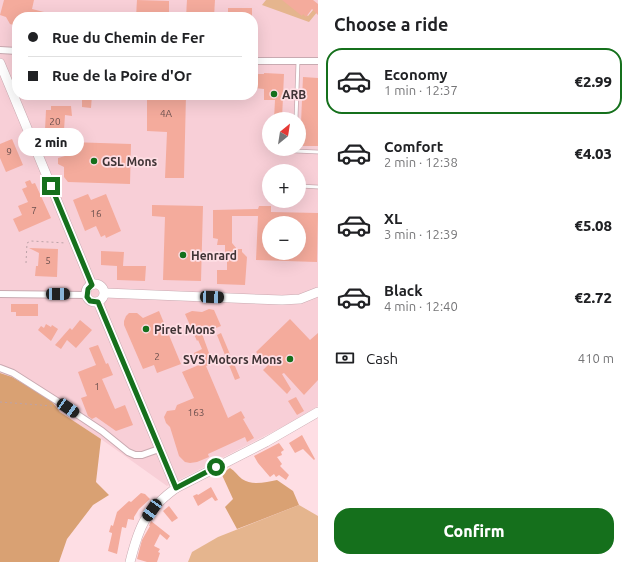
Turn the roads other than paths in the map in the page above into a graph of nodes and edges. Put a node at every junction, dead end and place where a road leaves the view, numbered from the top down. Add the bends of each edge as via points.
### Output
1 (0, 50) edge
2 (12, 51) edge
3 (258, 61) edge
4 (298, 61) junction
5 (318, 61) edge
6 (0, 63) edge
7 (12, 92) edge
8 (15, 100) edge
9 (296, 112) edge
10 (306, 151) edge
11 (318, 152) edge
12 (306, 186) edge
13 (318, 187) edge
14 (92, 285) junction
15 (318, 292) edge
16 (105, 293) junction
17 (0, 294) edge
18 (86, 294) junction
19 (98, 302) junction
20 (0, 368) edge
21 (318, 412) edge
22 (159, 449) junction
23 (176, 488) junction
24 (130, 562) edge

1 - 2 street
3 - 4 street
4 - 5 street
4 - 9 lane
6 - 7 street
8 - 14 street
10 - 11 lane
12 - 13 lane
14 - 16 street via 100,286
14 - 18 street
15 - 16 street via 300,299 282,300
16 - 19 street via 103,299
17 - 18 street
18 - 19 street via 90,301
19 - 22 street
20 - 22 street via 13,373 57,401 128,452 142,455
21 - 23 street
22 - 23 street
23 - 24 street via 158,503 143,522

